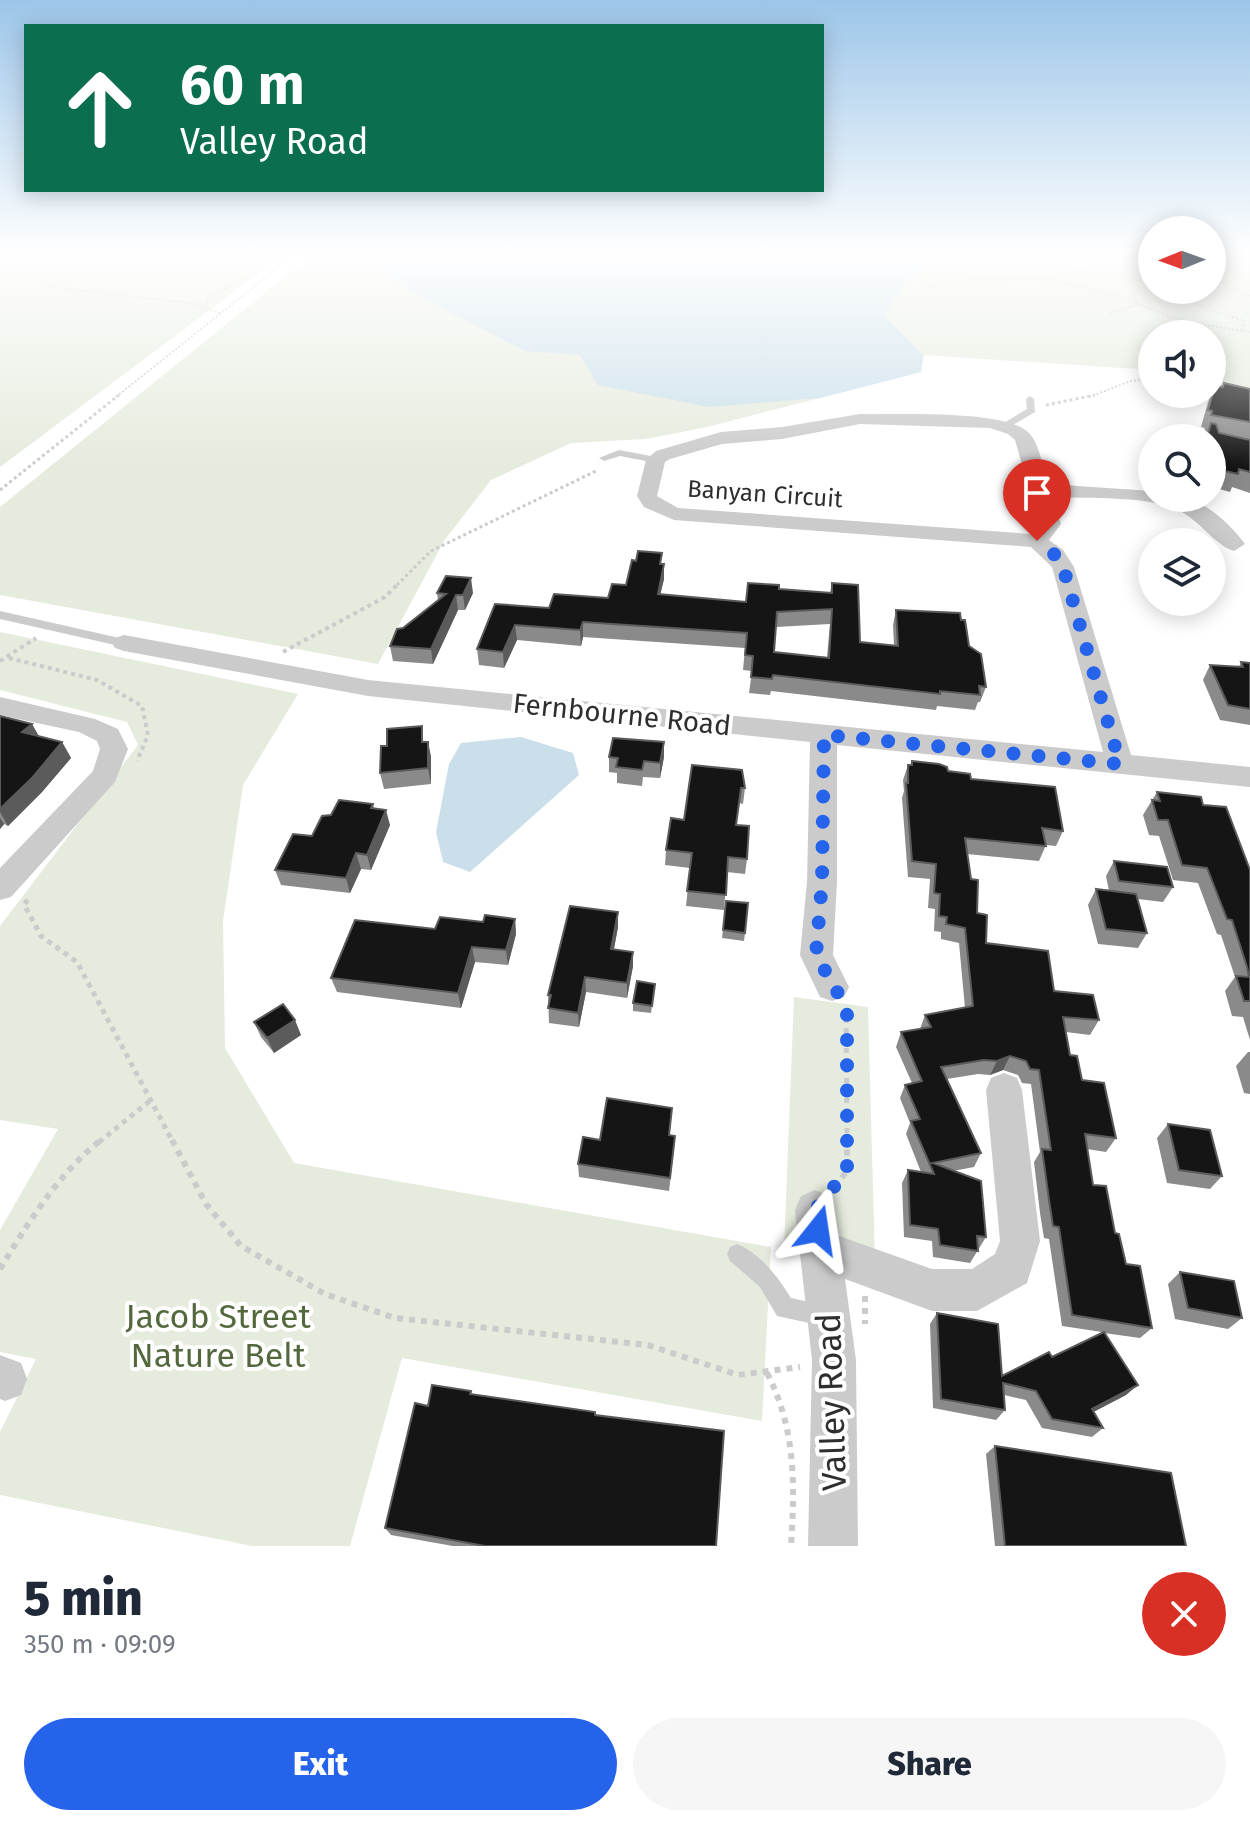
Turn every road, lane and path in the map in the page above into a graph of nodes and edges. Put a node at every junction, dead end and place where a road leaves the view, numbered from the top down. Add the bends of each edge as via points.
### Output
1 (209, 322) edge
2 (1187, 322) edge
3 (1244, 322) edge
4 (1242, 329) junction
5 (1250, 332) edge
6 (1138, 380) edge
7 (1031, 404) joint
8 (1005, 426) junction
9 (634, 455) junction
10 (604, 458) dead end
11 (656, 460) junction
12 (0, 490) edge
13 (1040, 490) junction
14 (1138, 496) edge
15 (1200, 512) edge
16 (1037, 541) junction
17 (1234, 544) dead end
18 (0, 615) edge
19 (51, 627) junction
20 (124, 643) joint
21 (9, 658) junction
22 (0, 661) edge
23 (262, 669) junction
24 (0, 706) edge
25 (824, 735) junction
26 (1120, 764) junction
27 (132, 767) dead end
28 (1250, 777) edge
29 (0, 888) edge
30 (34, 892) dead end
31 (832, 987) joint
32 (1004, 1090) dead end
33 (151, 1100) junction
34 (818, 1230) junction
35 (737, 1254) dead end
36 (0, 1269) edge
37 (830, 1317) junction
38 (834, 1360) junction
39 (767, 1373) junction
40 (791, 1546) edge
41 (833, 1546) edge

1 - 12 path
2 - 4 path
3 - 4 path
4 - 5 path
6 - 7 path via 1089,397
7 - 8 lane
8 - 11 street, Banyan Circuit via 860,419 721,438
8 - 13 street via 1024,438
9 - 10 lane
9 - 11 lane
9 - 23 path via 431,551 385,597 291,645
11 - 16 street, Banyan Circuit via 647,496 674,514
13 - 14 street
13 - 16 street via 1050,524
15 - 17 street
16 - 26 street via 1063,567
18 - 19 lane, Fernbourne Road
19 - 20 lane, Fernbourne Road
19 - 21 path
20 - 23 street, Fernbourne Road
21 - 22 path
21 - 27 path via 97,680 142,706 148,735
23 - 25 street, Fernbourne Road via 368,688
24 - 29 street via 86,725 108,735 114,749 105,775
25 - 26 street, Fernbourne Road
25 - 31 street via 816,955
26 - 28 street, Fernbourne Road
30 - 33 path via 24,904 30,920 41,936 77,962
31 - 34 path via 847,1009 847,1171
32 - 34 street via 1020,1241 1012,1268 977,1290 932,1290
33 - 36 path via 87,1151 35,1212
33 - 39 path via 206,1204 241,1246 325,1294 395,1318 648,1345 738,1375
34 - 37 street, Valley Road
35 - 37 lane via 767,1280 785,1308
37 - 38 street, Valley Road
38 - 39 path
38 - 41 street, Valley Road
39 - 40 path via 787,1411 793,1449

